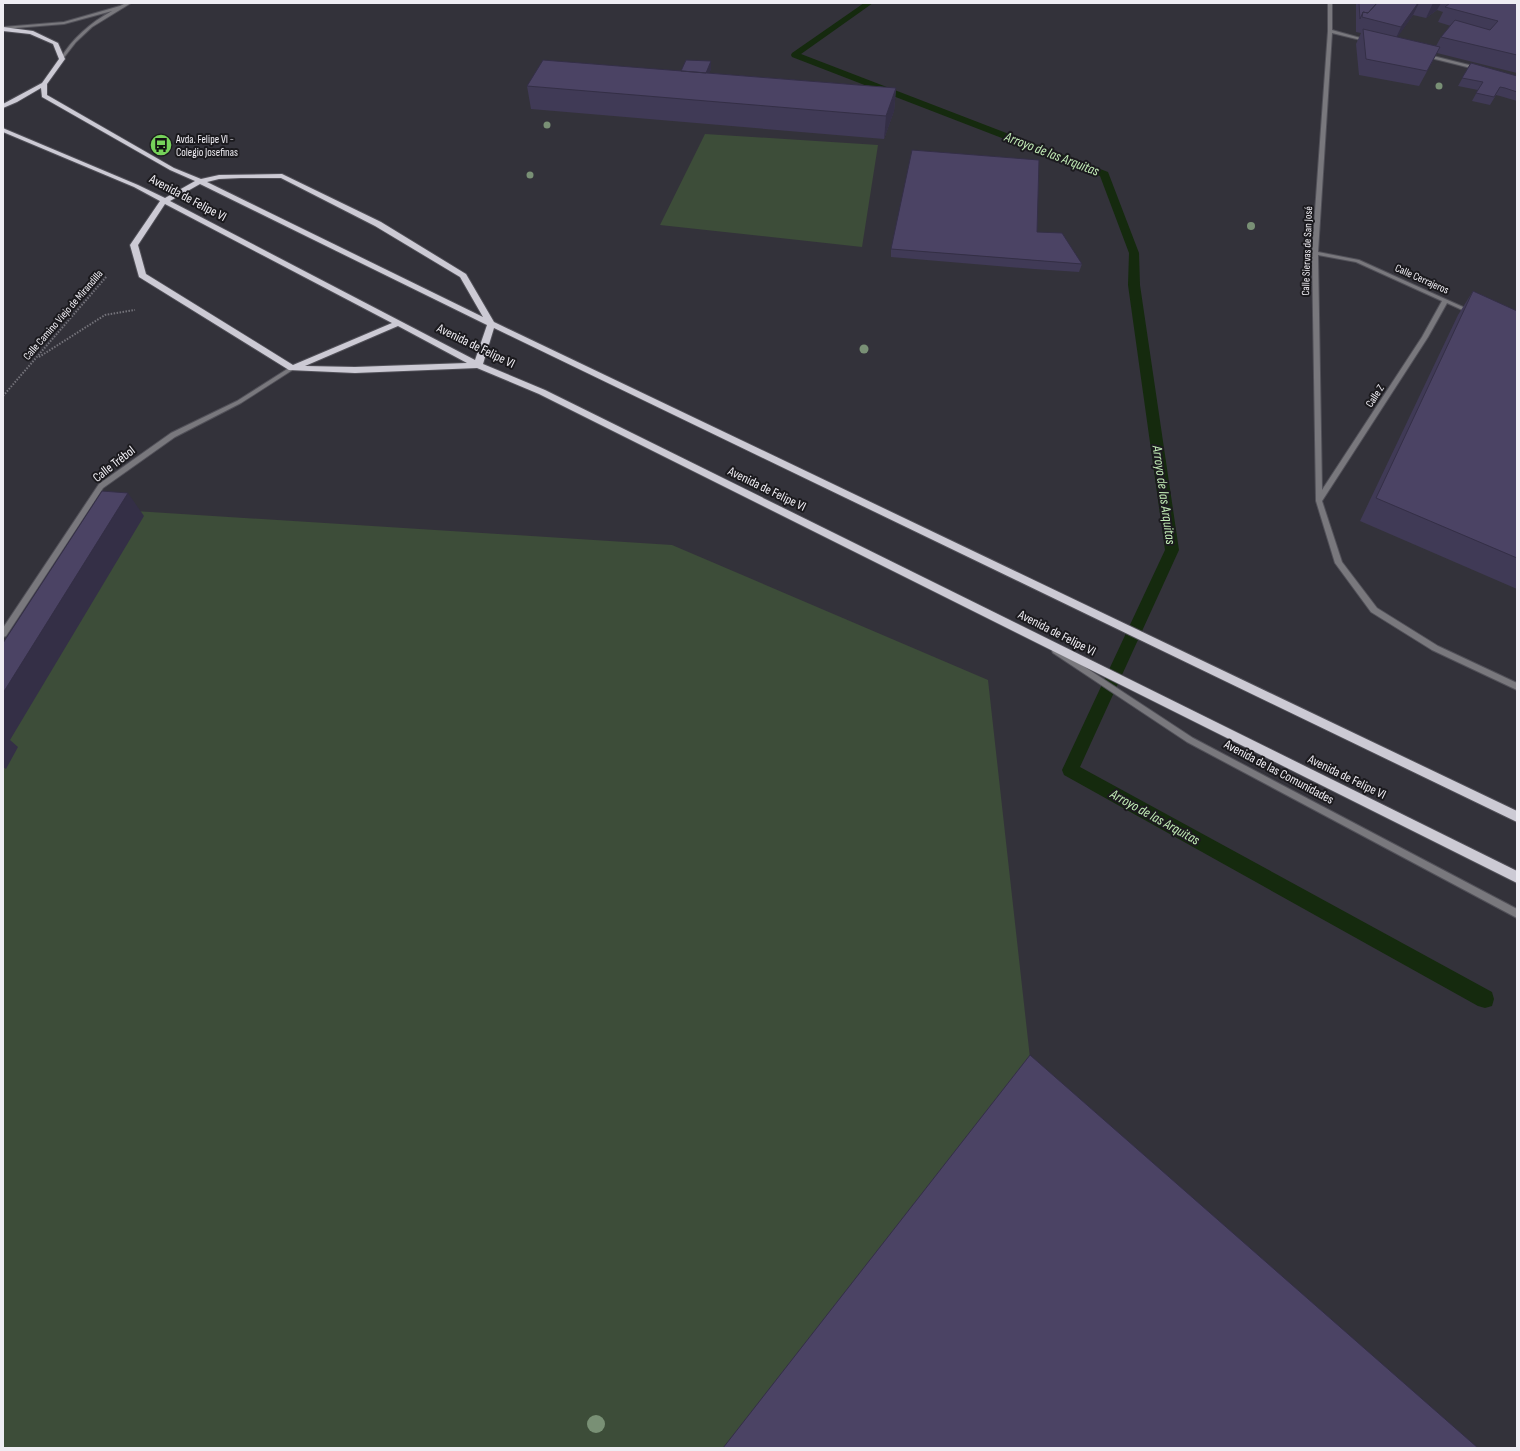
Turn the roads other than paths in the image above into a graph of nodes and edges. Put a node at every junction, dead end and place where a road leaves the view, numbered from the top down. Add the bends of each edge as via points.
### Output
1 (129, 3) edge
2 (1330, 3) edge
3 (120, 8) junction
4 (3, 29) edge
5 (1330, 32) junction
6 (1375, 43) edge
7 (1420, 54) edge
8 (62, 58) junction
9 (1487, 71) edge
10 (44, 84) junction
11 (3, 106) edge
12 (3, 130) edge
13 (200, 181) junction
14 (163, 202) junction
15 (1315, 253) junction
16 (1445, 300) junction
17 (1474, 313) edge
18 (400, 323) junction
19 (490, 324) junction
20 (478, 365) junction
21 (292, 368) junction
22 (1319, 501) junction
23 (3, 634) edge
24 (1038, 639) junction
25 (1517, 688) edge
26 (1517, 818) edge
27 (1517, 877) edge
28 (1517, 914) edge

1 - 3 street
2 - 5 street, Calle Siervas de San José
3 - 4 street via 64,23
3 - 8 street via 76,38
4 - 8 highway via 31,32 55,43
5 - 6 street
5 - 15 street, Calle Siervas de San José
7 - 9 street
8 - 10 highway
10 - 11 highway
10 - 13 highway, Avenida de Felipe VI via 44,96 172,169
12 - 14 highway, Avenida de Felipe VI via 136,186
13 - 14 highway
13 - 19 highway, Avenida de Felipe VI
13 - 19 highway via 219,176 282,176 378,224 463,276
14 - 18 highway, Avenida de Felipe VI
14 - 21 highway via 134,245 142,275
15 - 16 street, Calle Cerrajeros via 1357,261
15 - 22 street, Calle Siervas de San José
16 - 17 street, Calle Cerrajeros
16 - 22 street, Calle Z via 1425,337
18 - 20 highway, Avenida de Felipe VI
18 - 21 highway
19 - 20 highway
19 - 26 highway, Avenida de Felipe VI
20 - 21 highway via 355,370
20 - 24 highway, Avenida de Felipe VI via 542,392
21 - 23 street, Calle Trébol via 239,402 173,435 101,486
22 - 25 street via 1339,563 1374,610 1435,648
24 - 27 highway, Avenida de Felipe VI
24 - 28 street, Avenida de las Comunidades via 1190,740

